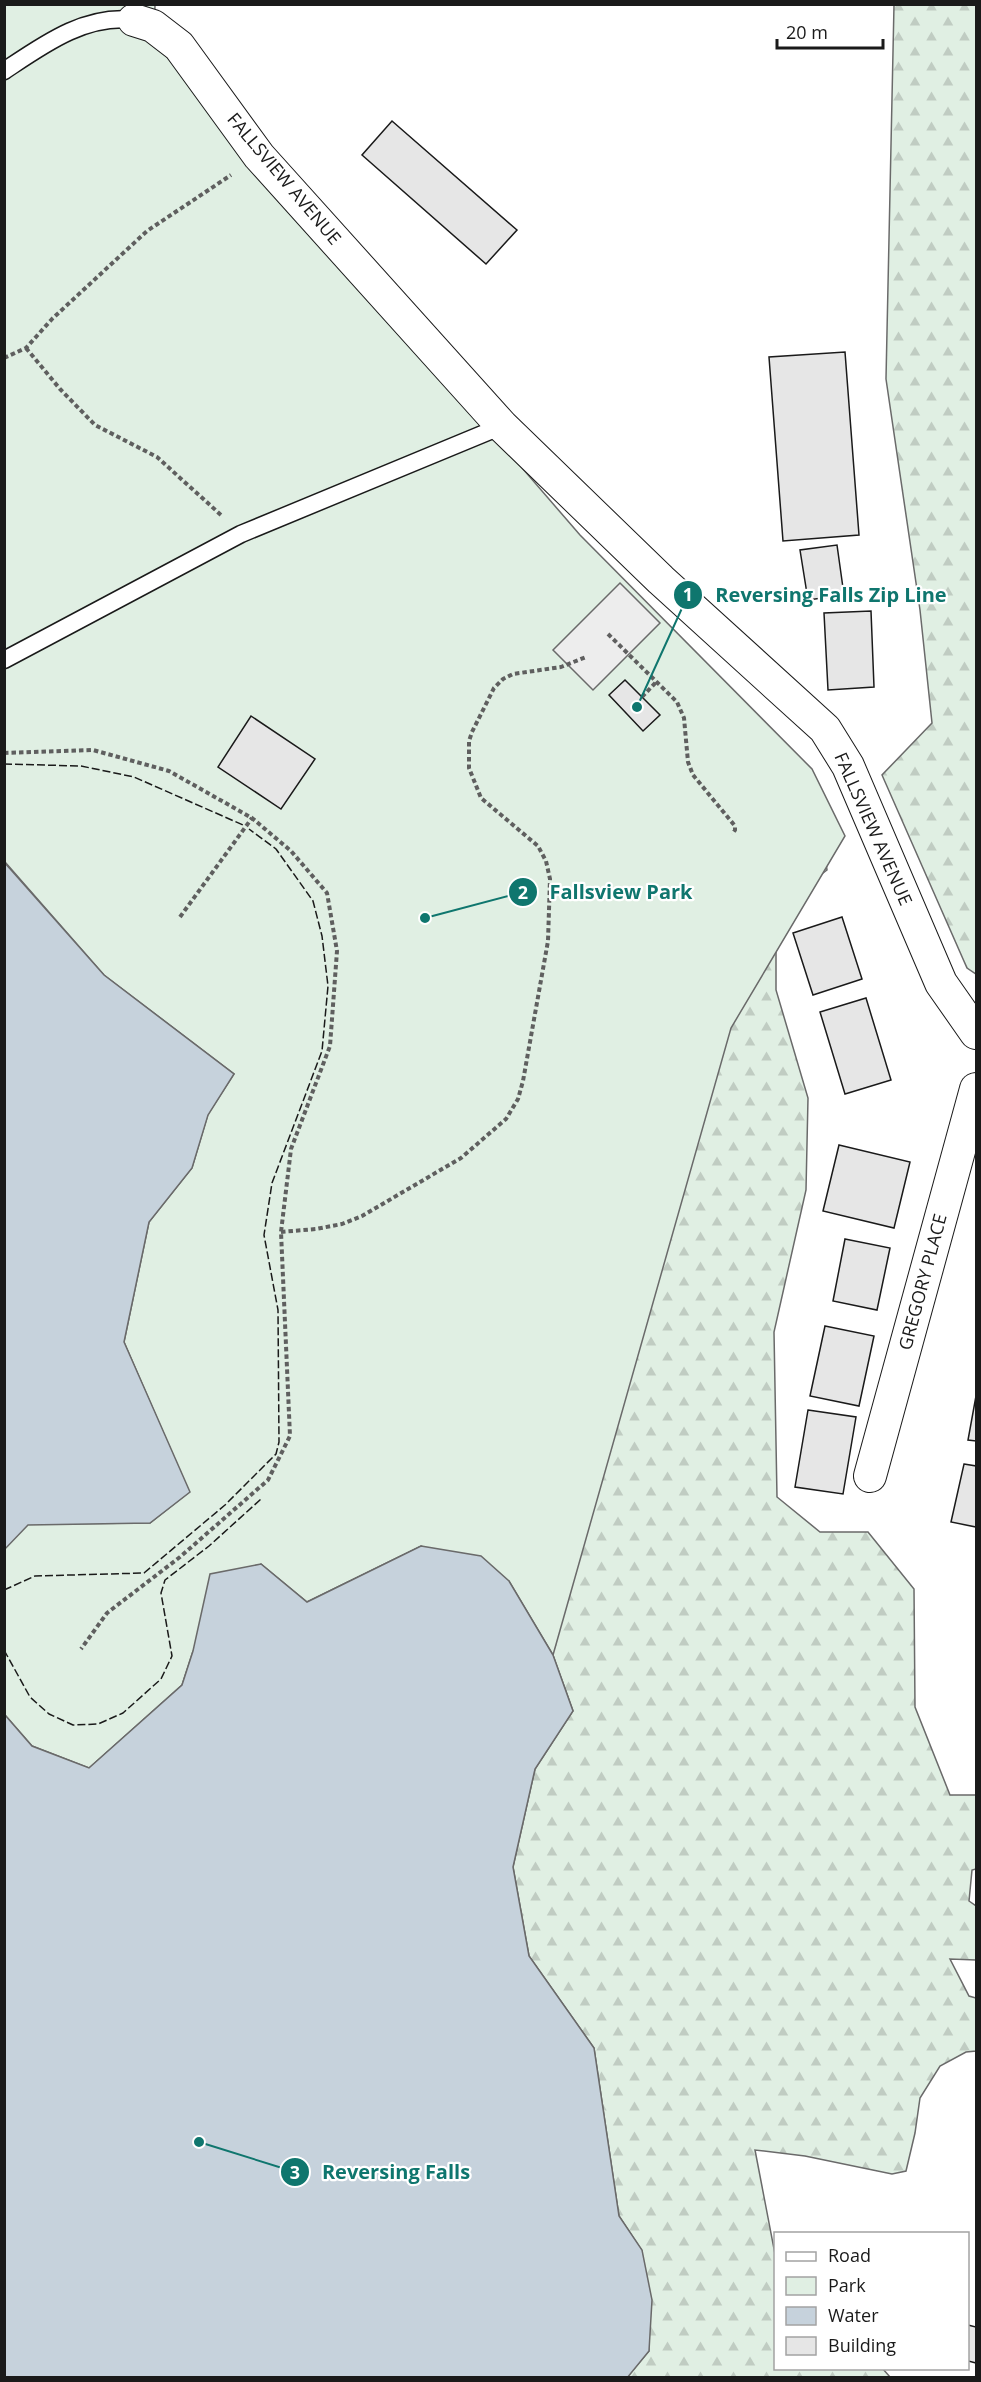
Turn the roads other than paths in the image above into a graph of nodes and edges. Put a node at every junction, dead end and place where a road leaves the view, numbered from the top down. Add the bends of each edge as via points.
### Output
1 (134, 20) joint
2 (4, 71) edge
3 (502, 426) junction
4 (4, 660) edge
5 (976, 1033) edge
6 (976, 1089) edge
7 (870, 1476) dead end

1 - 2 lane, FALLSVIEW AVENUE via 104,19 80,27
1 - 3 street, FALLSVIEW AVENUE via 153,26 173,40 259,156
3 - 4 lane via 241,534
3 - 5 street, FALLSVIEW AVENUE via 661,580 825,729 848,766 941,982
6 - 7 street, GREGORY PLACE

